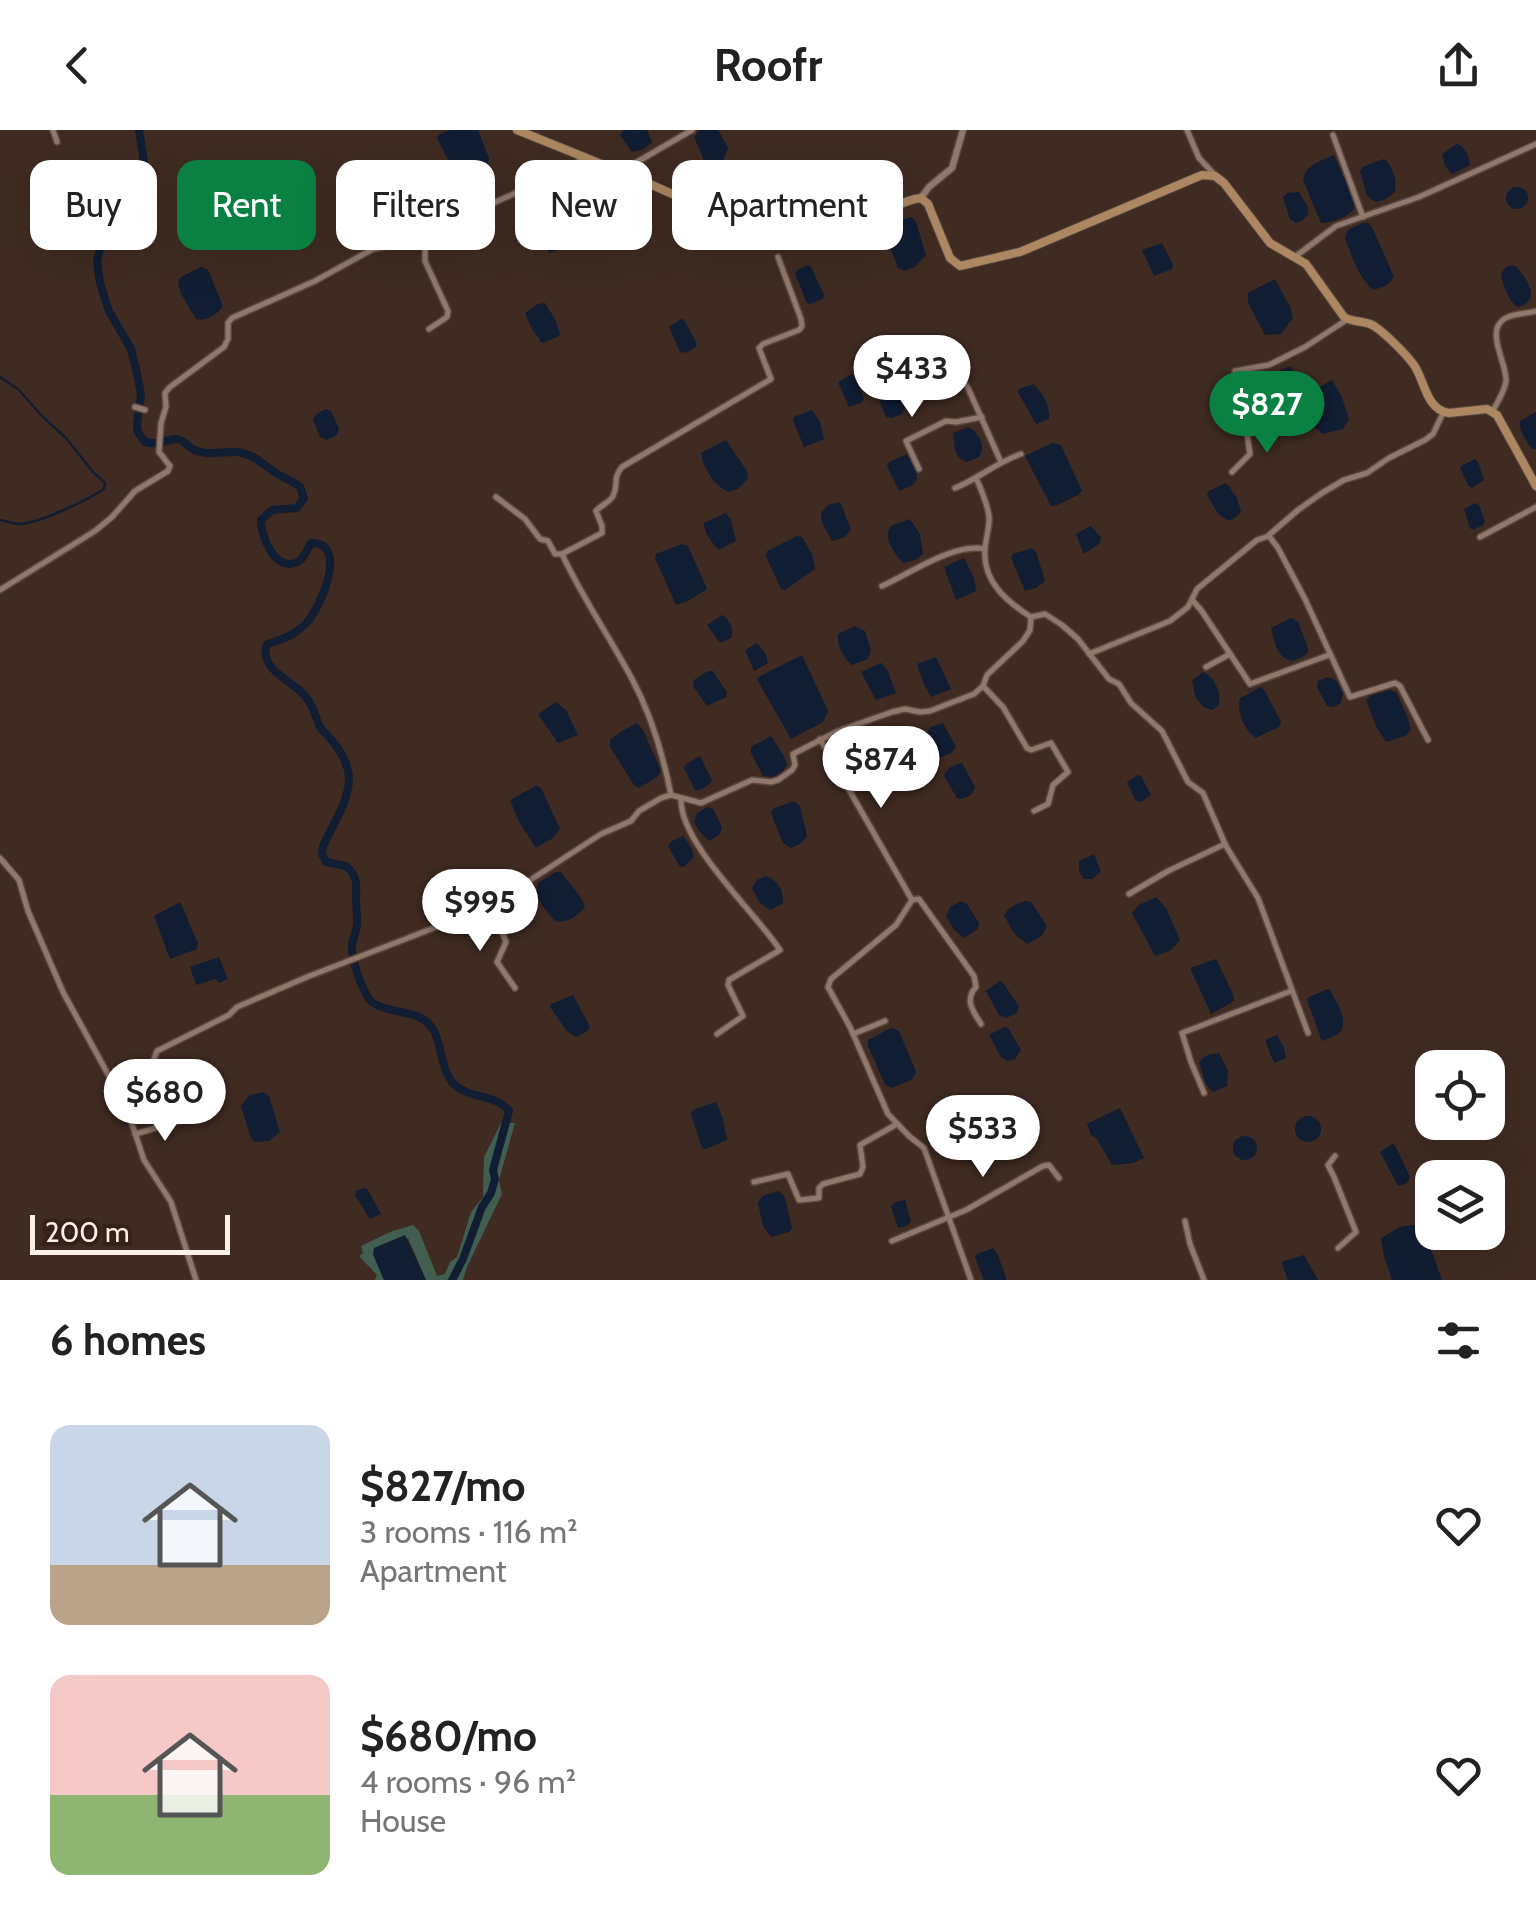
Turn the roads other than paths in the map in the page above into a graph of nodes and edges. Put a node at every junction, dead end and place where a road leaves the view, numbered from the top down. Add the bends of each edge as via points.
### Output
1 (53, 130) edge
2 (517, 130) edge
3 (692, 130) edge
4 (963, 130) edge
5 (1187, 130) edge
6 (1333, 135) dead end
7 (57, 142) dead end
8 (1536, 144) edge
9 (584, 156) junction
10 (593, 160) edge
11 (641, 160) edge
12 (1215, 176) junction
13 (652, 186) edge
14 (921, 198) junction
15 (495, 202) edge
16 (1363, 217) junction
17 (374, 250) edge
18 (425, 250) edge
19 (778, 256) dead end
20 (1295, 257) junction
21 (1536, 311) edge
22 (1348, 320) junction
23 (429, 329) dead end
24 (955, 367) dead end
25 (1235, 371) dead end
26 (135, 407) dead end
27 (145, 410) dead end
28 (1493, 411) junction
29 (1443, 413) junction
30 (982, 418) junction
31 (1246, 428) dead end
32 (1021, 454) dead end
33 (1001, 462) junction
34 (918, 469) dead end
35 (1232, 472) dead end
36 (976, 478) junction
37 (1536, 486) edge
38 (955, 488) dead end
39 (496, 497) dead end
40 (1536, 507) edge
41 (1268, 536) junction
42 (1480, 537) dead end
43 (985, 549) junction
44 (562, 554) junction
45 (882, 586) dead end
46 (0, 590) edge
47 (1192, 600) junction
48 (1031, 617) junction
49 (1089, 654) junction
50 (1230, 654) junction
51 (1330, 654) junction
52 (1206, 668) dead end
53 (983, 686) junction
54 (820, 739) junction
55 (1428, 740) dead end
56 (671, 796) junction
57 (681, 798) junction
58 (1034, 811) dead end
59 (1225, 844) junction
60 (0, 858) edge
61 (1130, 894) dead end
62 (912, 900) junction
63 (491, 904) junction
64 (514, 988) dead end
65 (1291, 991) junction
66 (885, 1021) dead end
67 (981, 1024) dead end
68 (1308, 1033) dead end
69 (717, 1034) dead end
70 (852, 1034) junction
71 (116, 1091) junction
72 (1204, 1093) dead end
73 (187, 1119) dead end
74 (897, 1124) junction
75 (135, 1134) junction
76 (1335, 1156) dead end
77 (1059, 1178) dead end
78 (754, 1182) dead end
79 (948, 1218) junction
80 (1185, 1222) dead end
81 (892, 1241) dead end
82 (1338, 1248) dead end
83 (196, 1280) edge
84 (971, 1280) edge
85 (1204, 1280) edge

1 - 7 street
2 - 9 main road
3 - 11 street
4 - 14 street via 952,168
5 - 12 street
6 - 16 street
8 - 16 street
9 - 10 main road
9 - 15 street
12 - 14 main road via 1202,175 1020,252 960,266
12 - 20 main road via 1270,242
13 - 14 main road via 802,243 843,240
16 - 20 street via 1336,226
17 - 46 street via 232,318 222,350 167,390 159,449 168,471 135,491 95,531
18 - 23 street via 448,311
19 - 44 street via 802,326 760,348 771,379 622,467 614,495 596,510 602,533
20 - 22 main road
21 - 28 street via 1500,324 1506,382
22 - 25 street via 1269,365
22 - 29 main road via 1374,326 1405,355
24 - 30 street
26 - 27 street
28 - 29 main road
28 - 37 main road
29 - 41 street via 1425,440 1322,493
30 - 33 street
30 - 34 street via 946,421 906,441
31 - 35 street via 1250,454
32 - 33 street
33 - 36 street
36 - 38 street
36 - 43 street via 989,517
39 - 44 street
40 - 42 street
41 - 47 street via 1196,590
41 - 51 street
43 - 45 street via 964,549
43 - 48 street via 998,592
44 - 56 street via 633,681 660,744
47 - 49 street via 1170,620
47 - 50 street
48 - 49 street via 1051,616
48 - 53 street via 1023,641
49 - 59 street via 1162,732 1188,782 1206,799
50 - 51 street via 1250,684
50 - 52 street
51 - 55 street via 1350,697 1400,686
53 - 54 street via 949,705 892,712
53 - 58 street via 1027,748 1051,743 1068,772 1053,786 1048,804
54 - 57 street via 793,754 795,765 778,780 752,780 700,803
54 - 62 street
56 - 57 street
56 - 63 street
57 - 69 street via 714,868 780,950 729,980 744,1016
59 - 61 street
59 - 65 street via 1258,898
60 - 71 street via 19,880 62,992
62 - 67 street via 919,898 974,976 969,995
62 - 70 street via 896,925 830,983
63 - 64 street via 506,942 497,962
63 - 71 street via 246,1002 164,1046 150,1070
65 - 68 street
65 - 72 street via 1182,1033
66 - 70 street
70 - 74 street
71 - 75 street
73 - 75 street
74 - 78 street via 860,1145 862,1172 823,1184 818,1198 797,1198 788,1174
74 - 79 street via 924,1148
75 - 83 street via 171,1202
76 - 82 street via 1328,1165 1356,1232
77 - 79 street via 1043,1166
79 - 81 street
79 - 84 street
80 - 85 street

